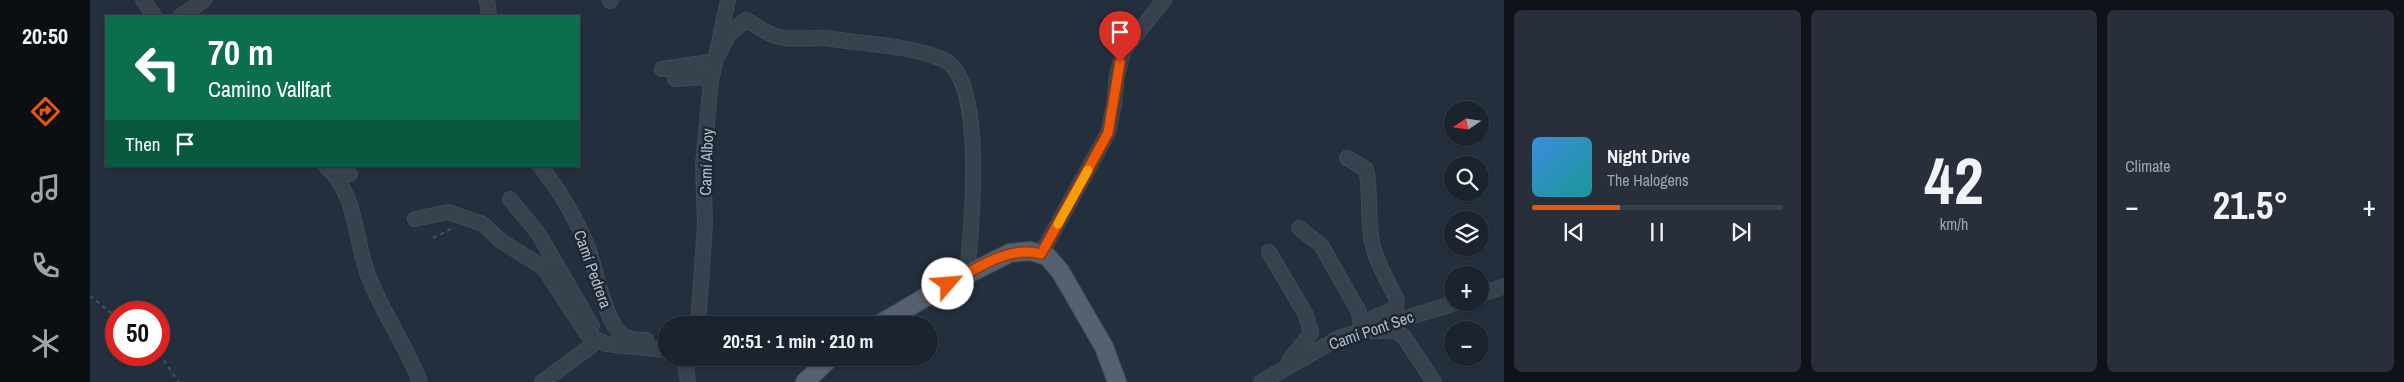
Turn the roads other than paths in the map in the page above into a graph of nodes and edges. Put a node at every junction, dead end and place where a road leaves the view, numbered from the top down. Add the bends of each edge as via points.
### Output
1 (143, 0) edge
2 (204, 0) edge
3 (487, 0) edge
4 (728, 0) edge
5 (1164, 0) edge
6 (153, 15) edge
7 (182, 15) edge
8 (489, 15) edge
9 (715, 61) junction
10 (662, 69) dead end
11 (675, 79) dead end
12 (711, 81) junction
13 (1347, 158) dead end
14 (327, 167) edge
15 (541, 167) edge
16 (510, 199) dead end
17 (415, 218) dead end
18 (1299, 228) dead end
19 (1269, 252) dead end
20 (1041, 254) junction
21 (966, 274) junction
22 (1504, 286) edge
23 (1489, 292) edge
24 (1504, 294) edge
25 (1489, 295) edge
26 (1444, 306) edge
27 (699, 316) edge
28 (894, 316) edge
29 (1367, 329) junction
30 (658, 341) edge
31 (599, 342) junction
32 (658, 349) edge
33 (686, 366) edge
34 (695, 366) edge
35 (822, 366) edge
36 (1282, 370) junction
37 (420, 382) edge
38 (542, 382) edge
39 (688, 382) edge
40 (693, 382) edge
41 (805, 382) edge
42 (1117, 382) edge
43 (1261, 382) edge
44 (1434, 382) edge

1 - 6 street
2 - 7 street
3 - 8 street
4 - 9 street, Camí Alboy
5 - 20 street via 1124,50 1108,133
9 - 10 street
9 - 12 street, Camí Alboy
9 - 21 street via 729,34 746,20 779,37 821,37 910,50 945,60 963,81 970,114 973,212
11 - 12 street via 701,77
12 - 27 street, Camí Alboy via 703,164 705,224
13 - 29 street via 1366,169 1374,251 1397,300 1396,308 1373,318
14 - 37 street via 346,190 367,272
15 - 30 street, Camí Pedrera via 570,208 589,250 609,314 620,333 630,339
16 - 31 street via 538,233
17 - 31 street via 448,212 483,224 501,241 544,268 579,324
18 - 29 street via 1321,245
19 - 36 street via 1306,315 1311,333
20 - 21 main road via 1030,251 1010,253
20 - 42 main road via 1048,256 1060,271 1104,347
21 - 28 main road
22 - 23 street
24 - 25 street
26 - 29 street, Camí Pont Sec
29 - 36 street, Camí Pont Sec via 1339,338
29 - 44 street via 1396,331 1404,337
31 - 32 street
31 - 38 street
33 - 39 street
34 - 40 street
35 - 41 main road
36 - 43 street, Camí Pont Sec

